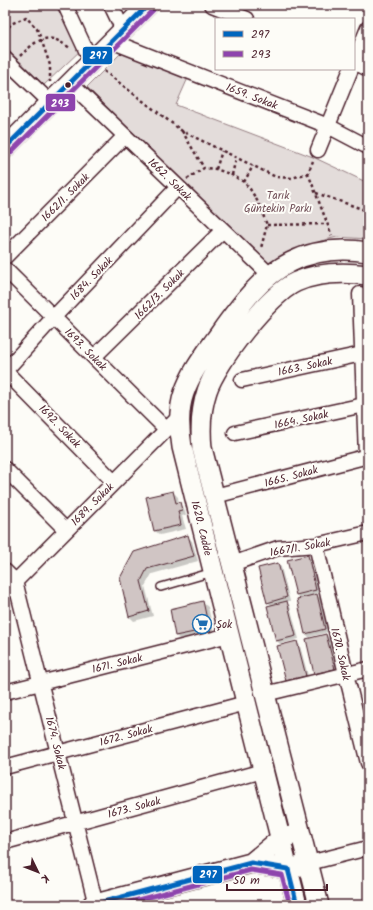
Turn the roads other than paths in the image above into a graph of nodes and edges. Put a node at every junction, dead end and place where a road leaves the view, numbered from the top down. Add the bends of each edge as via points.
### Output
1 (65, 5) edge
2 (111, 5) edge
3 (148, 5) edge
4 (212, 5) edge
5 (244, 18) edge
6 (368, 28) edge
7 (117, 35) junction
8 (355, 60) edge
9 (91, 61) junction
10 (355, 62) edge
11 (9, 63) edge
12 (368, 69) edge
13 (351, 70) edge
14 (70, 82) junction
15 (50, 102) junction
16 (328, 126) junction
17 (125, 136) junction
18 (368, 147) edge
19 (5, 148) edge
20 (318, 150) road end
21 (178, 187) junction
22 (223, 230) junction
23 (368, 252) edge
24 (5, 257) edge
25 (5, 268) edge
26 (263, 269) junction
27 (368, 274) edge
28 (360, 294) dead end
29 (54, 317) junction
30 (365, 354) edge
31 (94, 358) junction
32 (5, 371) edge
33 (242, 380) dead end
34 (366, 406) edge
35 (180, 416) junction
36 (166, 429) junction
37 (235, 433) dead end
38 (367, 456) edge
39 (5, 470) edge
40 (114, 482) junction
41 (215, 496) junction
42 (66, 530) junction
43 (368, 533) edge
44 (316, 545) junction
45 (232, 564) junction
46 (5, 571) edge
47 (213, 572) junction
48 (16, 581) junction
49 (161, 587) dead end
50 (5, 592) edge
51 (229, 635) junction
52 (368, 669) edge
53 (346, 674) junction
54 (41, 683) junction
55 (5, 692) edge
56 (265, 694) junction
57 (246, 703) junction
58 (58, 753) junction
59 (368, 763) edge
60 (5, 767) edge
61 (263, 772) junction
62 (76, 823) junction
63 (301, 833) junction
64 (280, 839) junction
65 (5, 842) edge
66 (368, 848) edge
67 (251, 863) junction
68 (309, 863) junction
69 (288, 869) junction
70 (95, 905) edge
71 (297, 905) edge
72 (319, 905) edge

1 - 9 street
2 - 7 street
3 - 7 main road
4 - 5 street
6 - 8 street
7 - 9 main road
7 - 16 street, 1659. Sokak
9 - 14 main road
10 - 12 street
11 - 15 street
13 - 16 street
14 - 15 main road
14 - 17 street, 1662. Sokak
15 - 19 main road
16 - 18 street, 1659. Sokak
16 - 20 street
17 - 21 street, 1662. Sokak
17 - 24 street, 1662/1. Sokak
21 - 22 street, 1662. Sokak
21 - 29 street, 1684. Sokak
22 - 26 street, 1662. Sokak
22 - 31 street, 1662/3. Sokak
23 - 26 main road, 1620. Cadde via 337,250 313,254
25 - 29 street, 1693. Sokak
26 - 35 main road, 1620. Cadde via 252,292 192,375 184,394
27 - 41 main road, 1620. Cadde via 350,272 319,276 297,282 282,291 263,308 222,363 202,406 201,423 202,448
28 - 30 street
29 - 31 street, 1693. Sokak
29 - 32 street, 1684. Sokak
30 - 33 street, 1663. Sokak
30 - 34 street
31 - 36 street, 1693. Sokak
32 - 40 street, 1692. Sokak
34 - 37 street, 1664. Sokak
34 - 38 street
35 - 36 street, 1689. Sokak
35 - 47 main road, 1620. Cadde via 182,447
36 - 40 street, 1689. Sokak
38 - 41 street, 1665. Sokak
39 - 42 street
40 - 42 street, 1689. Sokak
41 - 45 main road, 1620. Cadde
42 - 48 street, 1689. Sokak
43 - 44 street, 1667/1. Sokak
44 - 45 street, 1667/1. Sokak via 278,548
44 - 53 street, 1670. Sokak
45 - 56 main road, 1620. Cadde
46 - 48 street
47 - 49 lane
47 - 51 main road, 1620. Cadde
48 - 50 street, 1689. Sokak
48 - 54 street, 1674. Sokak
51 - 54 street, 1671. Sokak
51 - 57 main road, 1620. Cadde
52 - 53 street
53 - 56 street
53 - 59 street, 1670. Sokak
54 - 55 street, 1671. Sokak
54 - 58 street, 1674. Sokak
56 - 63 main road, 1620. Cadde
57 - 58 street, 1672. Sokak
57 - 61 main road, 1620. Cadde
58 - 60 street, 1672. Sokak
58 - 62 street, 1674. Sokak
61 - 62 street, 1673. Sokak
61 - 64 main road, 1620. Cadde
62 - 65 street, 1673. Sokak
62 - 70 street, 1674. Sokak
63 - 64 main road
63 - 68 main road, 1620. Cadde
64 - 67 main road
64 - 69 main road, 1620. Cadde
66 - 68 street
67 - 69 main road
67 - 70 main road
68 - 69 main road
68 - 72 main road, 1620. Cadde
69 - 71 main road, 1620. Cadde

